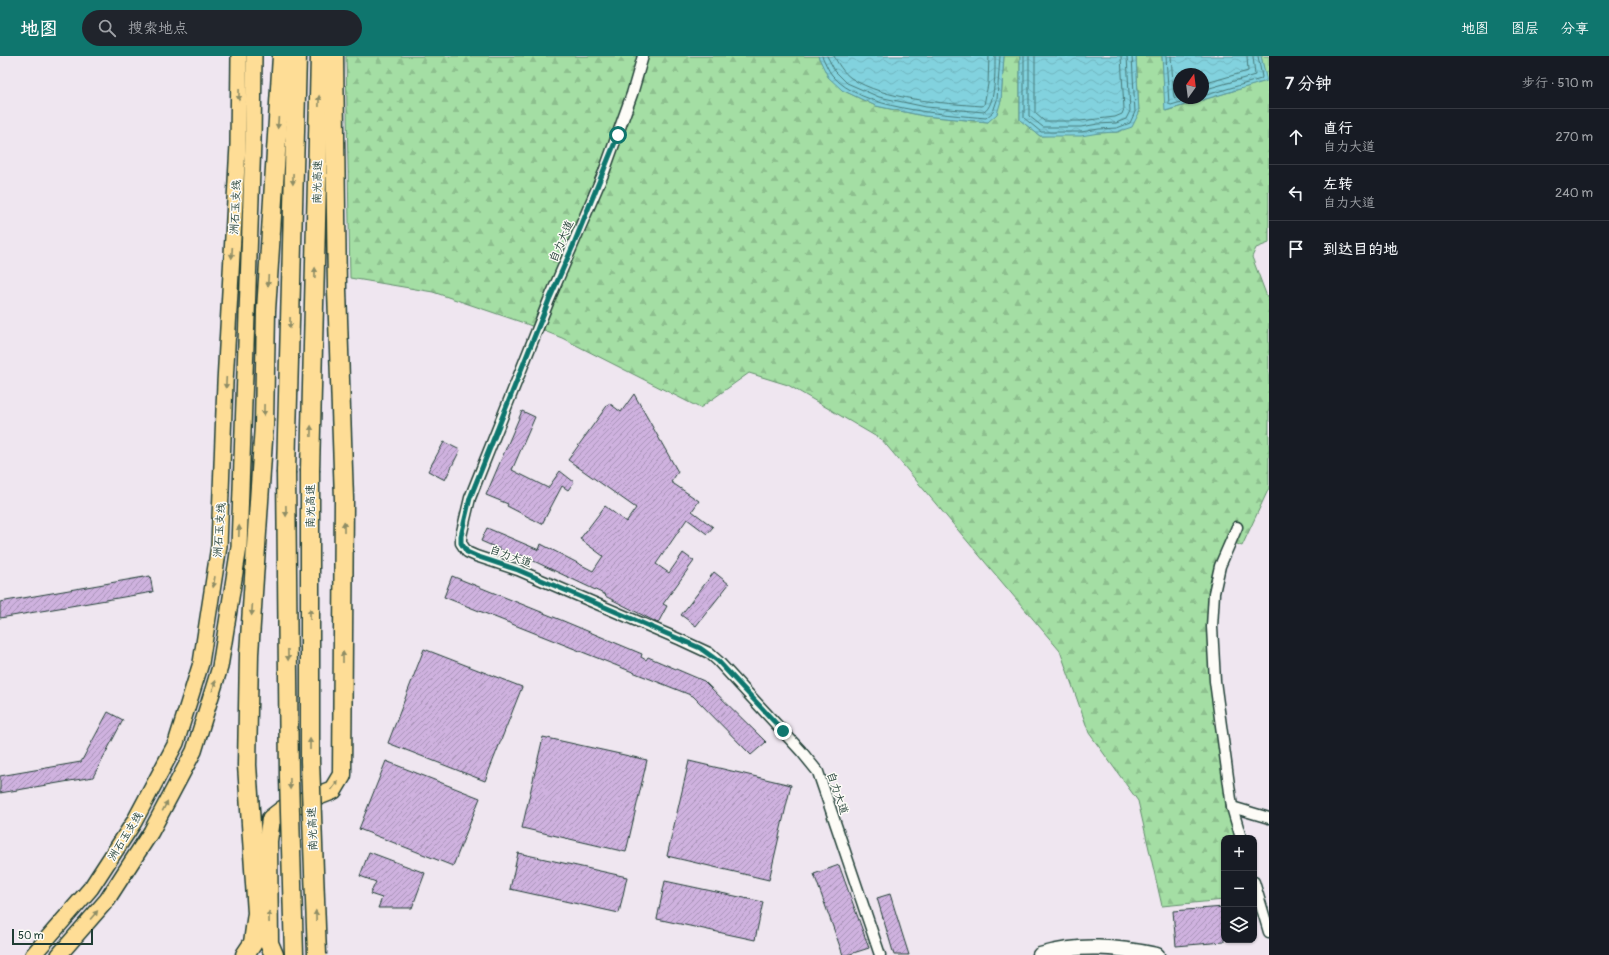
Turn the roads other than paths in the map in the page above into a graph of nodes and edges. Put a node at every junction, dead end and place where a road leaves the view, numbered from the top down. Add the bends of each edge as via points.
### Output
1 (239, 56) edge
2 (254, 56) edge
3 (282, 56) edge
4 (297, 56) edge
5 (320, 56) edge
6 (334, 56) edge
7 (643, 56) edge
8 (1237, 527) dead end
9 (1232, 807) junction
10 (1269, 818) edge
11 (1240, 835) edge
12 (1257, 892) edge
13 (1269, 932) edge
14 (33, 955) edge
15 (59, 955) edge
16 (245, 955) edge
17 (274, 955) edge
18 (294, 955) edge
19 (317, 955) edge
20 (880, 955) edge
21 (1040, 955) edge
22 (1157, 955) edge

1 -> 14 main road, 洲石玉支线 via 238,145 219,546 201,662 176,743 134,822 91,888
15 -> 2 main road, 洲石玉支线 via 107,900 151,832 194,751 220,667 239,547
3 -> 16 highway via 266,311 264,425 249,654 247,765 257,913 253,943
4 -> 18 highway, 南光高速, bridge via 286,472
19 -> 5 highway, 南光高速, bridge via 310,761 310,470
17 -> 6 highway via 269,943 268,842 272,819 284,809 333,790 342,775 344,499 337,290
7 - 20 street, 自力大道 via 630,101 604,172 549,300 470,498 461,543 467,552 518,570 700,648 718,661 818,772
8 - 9 street via 1220,566 1214,593 1212,626 1214,681
9 - 10 street
9 - 11 street
12 - 13 street
21 - 22 street via 1101,947

